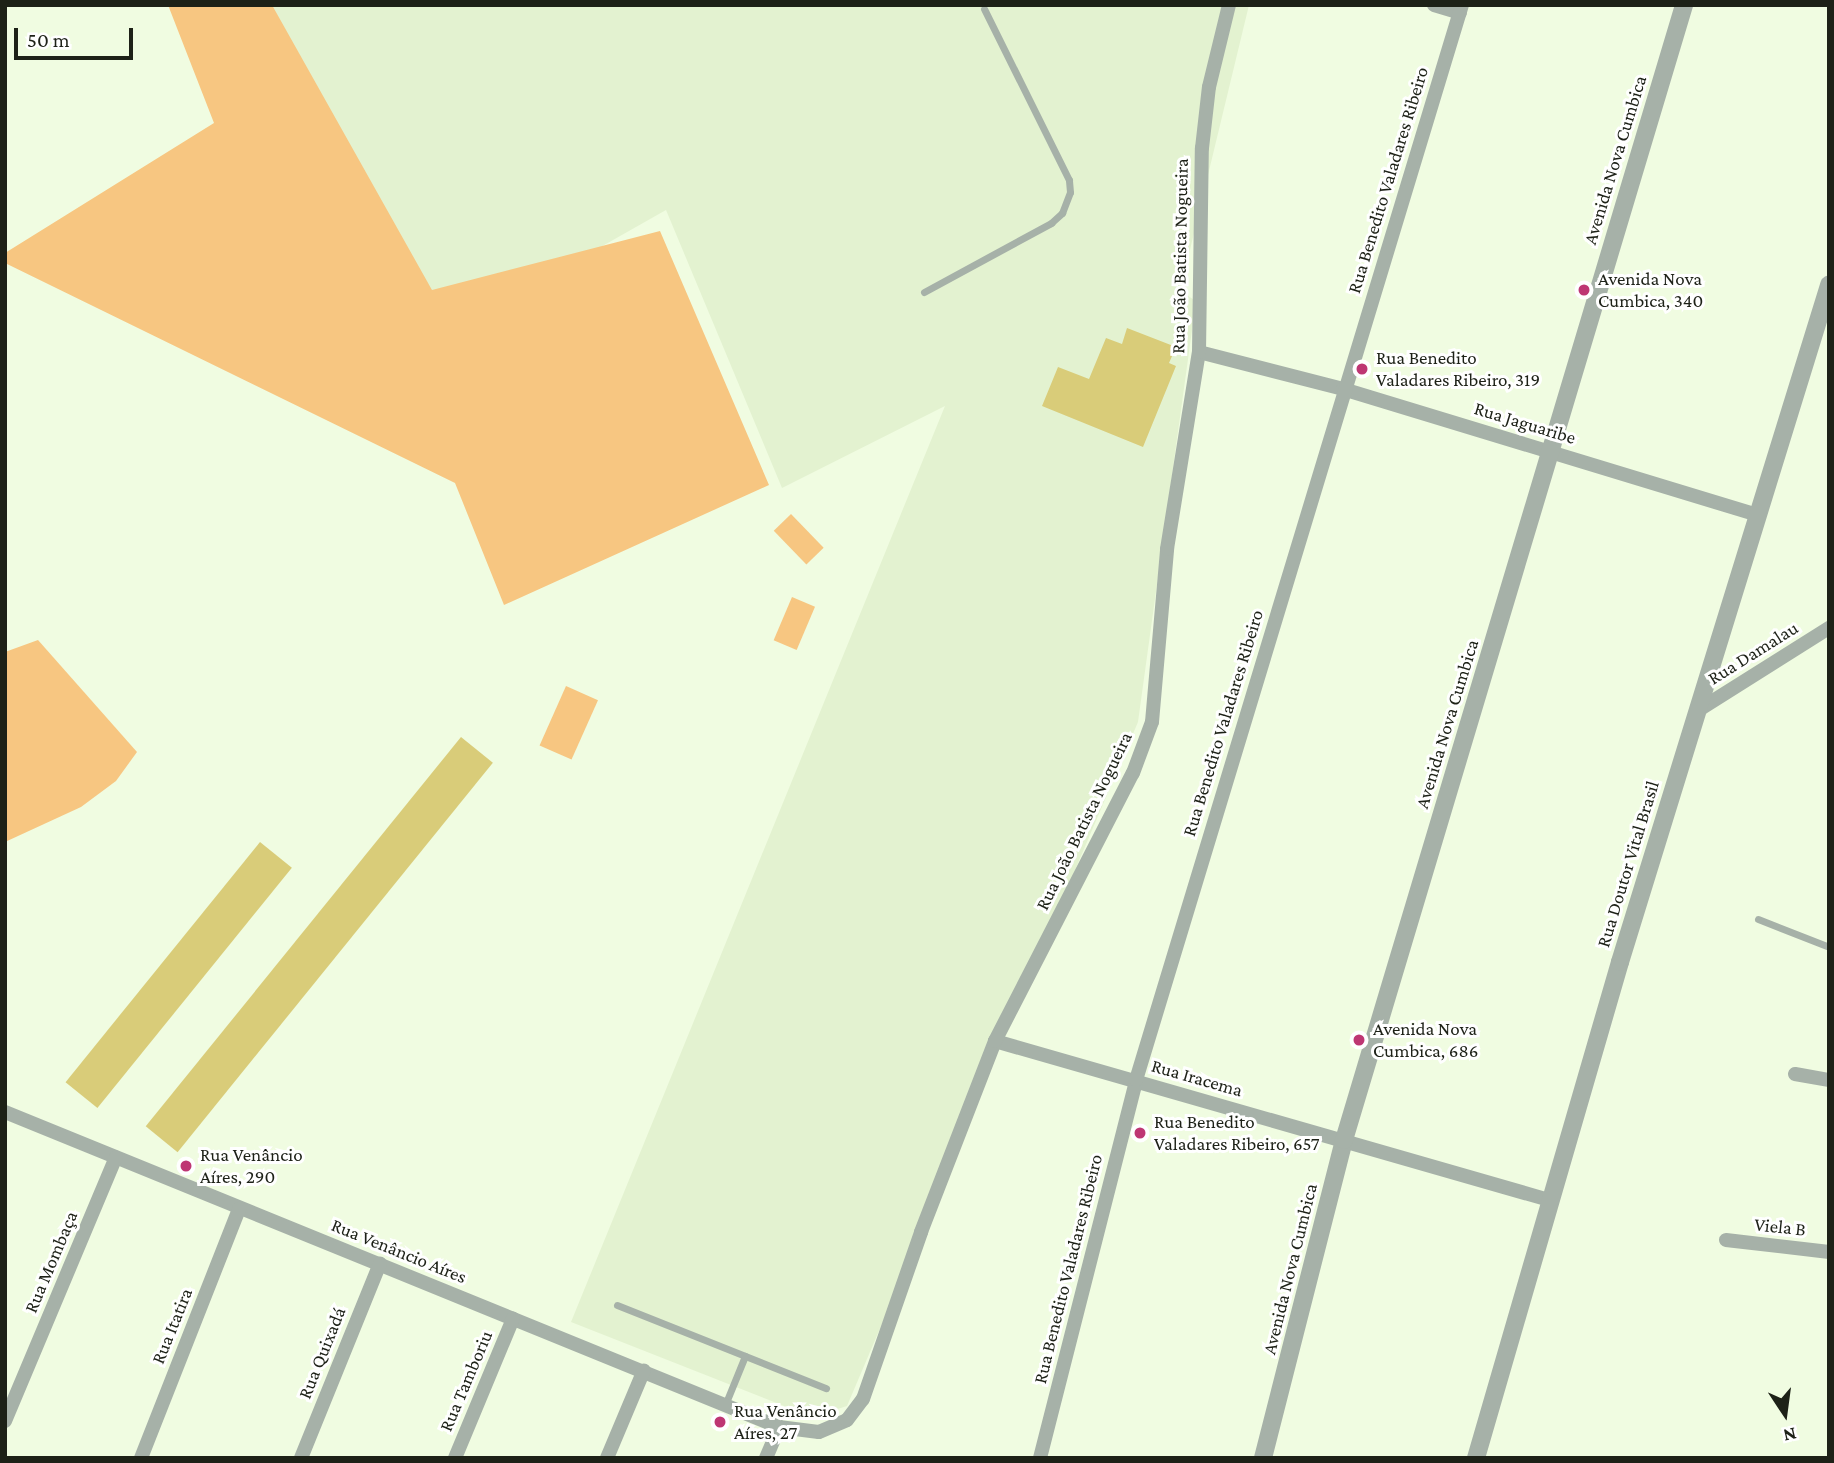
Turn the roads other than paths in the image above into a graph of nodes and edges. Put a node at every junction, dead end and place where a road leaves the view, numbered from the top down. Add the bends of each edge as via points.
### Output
1 (1229, 5) edge
2 (1434, 5) edge
3 (1684, 5) edge
4 (984, 9) dead end
5 (1461, 9) edge
6 (1829, 285) edge
7 (925, 292) dead end
8 (1199, 352) junction
9 (1343, 389) junction
10 (1550, 450) junction
11 (1757, 515) junction
12 (1829, 628) edge
13 (1697, 712) junction
14 (1758, 919) dead end
15 (1829, 947) edge
16 (995, 1041) junction
17 (1795, 1074) dead end
18 (1136, 1080) junction
19 (1829, 1080) edge
20 (5, 1112) edge
21 (1344, 1140) junction
22 (116, 1157) junction
23 (1549, 1200) junction
24 (239, 1209) junction
25 (1726, 1240) dead end
26 (1829, 1252) edge
27 (380, 1263) junction
28 (617, 1305) dead end
29 (513, 1319) junction
30 (745, 1356) junction
31 (644, 1370) junction
32 (827, 1388) dead end
33 (725, 1405) junction
34 (5, 1421) edge
35 (779, 1427) junction
36 (141, 1458) edge
37 (301, 1458) edge
38 (455, 1458) edge
39 (607, 1458) edge
40 (766, 1458) edge
41 (1040, 1458) edge
42 (1263, 1458) edge
43 (1476, 1458) edge

1 - 8 street, Rua João Batista Nogueira via 1209,87 1202,148
2 - 5 street
3 - 10 street, Avenida Nova Cumbica
4 - 7 lane via 1069,180 1070,192 1062,213 1051,223
5 - 9 street, Rua Benedito Valadares Ribeiro
6 - 11 street, Rua Doutor Vital Brasil
8 - 9 street, Rua Jaguaribe
8 - 16 street, Rua João Batista Nogueira via 1167,550 1156,695 1144,748
9 - 10 street, Rua Jaguaribe
9 - 18 street, Rua Benedito Valadares Ribeiro
10 - 11 street, Rua Jaguaribe
10 - 21 street, Avenida Nova Cumbica
11 - 13 street, Rua Doutor Vital Brasil
12 - 13 street, Rua Damalau
13 - 23 street, Rua Doutor Vital Brasil
14 - 15 lane
16 - 18 street, Rua Iracema
16 - 35 street, Rua João Batista Nogueira via 863,1399 848,1420 834,1428 805,1432
17 - 19 street
18 - 21 street, Rua Iracema
18 - 41 street, Rua Benedito Valadares Ribeiro
20 - 22 street, Rua Venâncio Aíres
21 - 23 street, Rua Iracema
21 - 42 street, Avenida Nova Cumbica
22 - 24 street, Rua Venâncio Aíres
22 - 34 street, Rua Mombaça
23 - 43 street, Rua Doutor Vital Brasil
24 - 27 street, Rua Venâncio Aíres
24 - 36 street, Rua Itatira
25 - 26 street, Viela B
27 - 29 street, Rua Venâncio Aíres
27 - 37 street, Rua Quixadá
28 - 30 lane
29 - 31 street, Rua Venâncio Aíres
29 - 38 street, Rua Tamboriu
30 - 32 lane
30 - 33 lane
31 - 33 street, Rua Venâncio Aíres
31 - 39 street
33 - 35 street, Rua Venâncio Aíres
35 - 40 street

